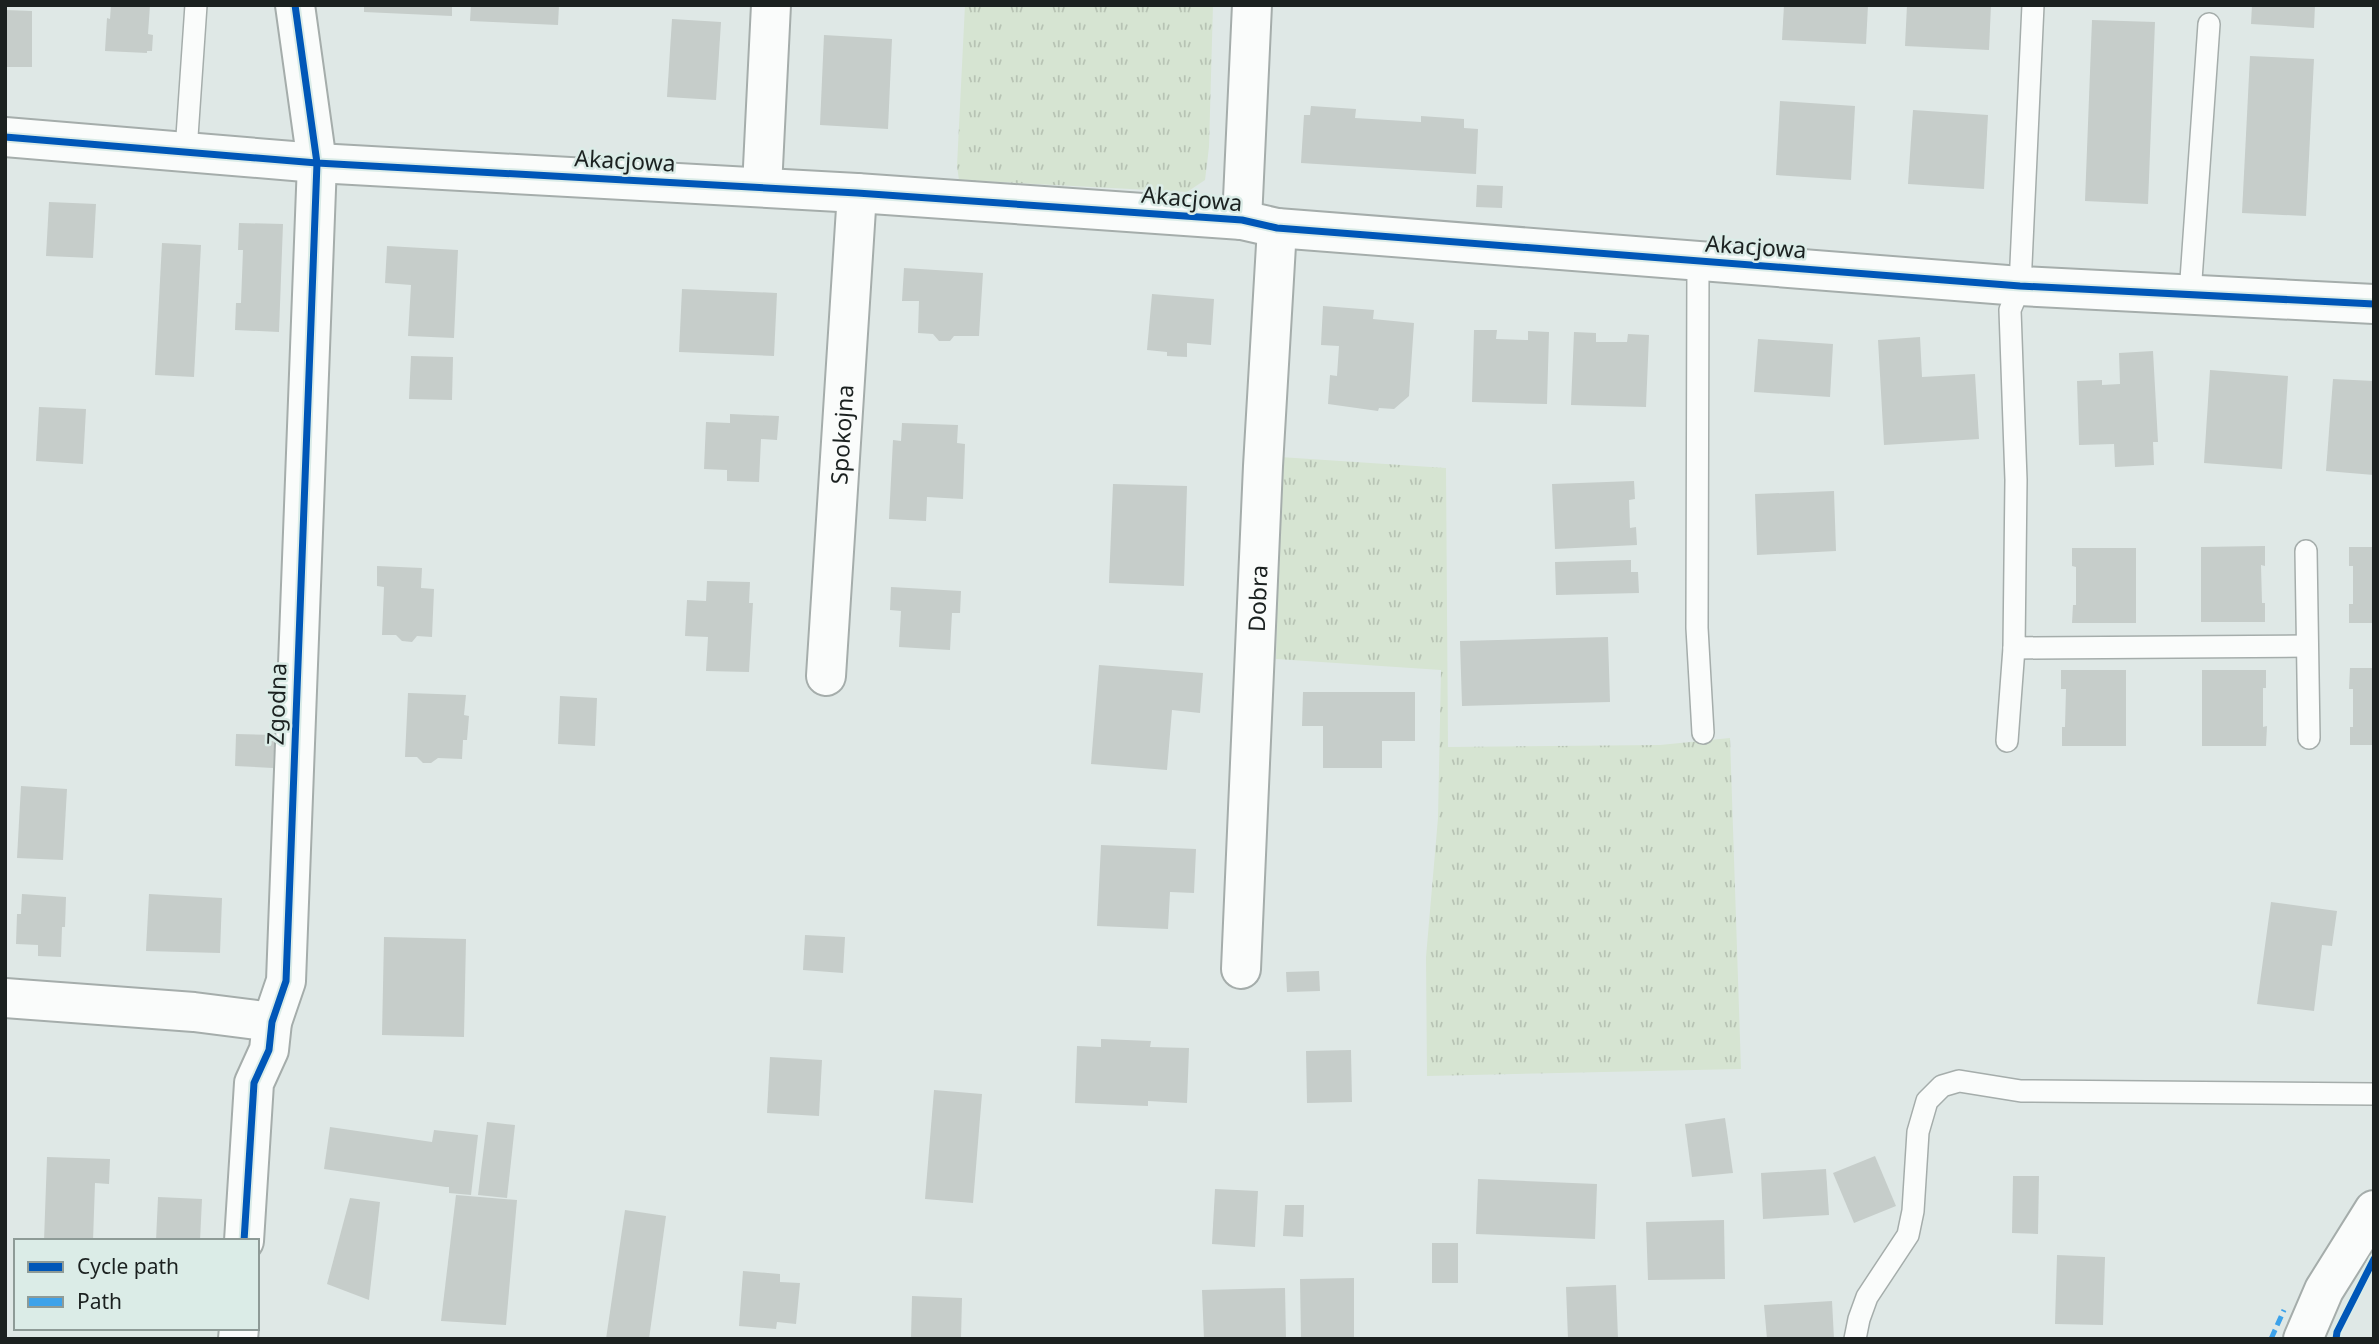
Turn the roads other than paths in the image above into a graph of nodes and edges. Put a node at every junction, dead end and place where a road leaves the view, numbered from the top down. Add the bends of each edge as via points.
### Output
1 (196, 5) edge
2 (295, 5) edge
3 (771, 5) edge
4 (1252, 5) edge
5 (2033, 5) edge
6 (2209, 24) dead end
7 (5, 137) edge
8 (186, 151) junction
9 (317, 163) junction
10 (762, 187) junction
11 (857, 193) junction
12 (1260, 224) junction
13 (1698, 261) junction
14 (2020, 286) junction
15 (2190, 294) junction
16 (2374, 304) edge
17 (2306, 551) dead end
18 (2307, 646) junction
19 (2014, 648) junction
20 (826, 676) dead end
21 (1703, 733) dead end
22 (2309, 738) dead end
23 (2007, 741) dead end
24 (1241, 970) dead end
25 (5, 998) edge
26 (272, 1022) junction
27 (2374, 1094) edge
28 (2374, 1210) edge
29 (244, 1239) edge
30 (1855, 1339) edge
31 (2304, 1339) edge

1 - 8 lane
2 - 9 street, Zgodna
3 - 10 street
4 - 12 street, Akacjowa
5 - 14 lane
6 - 15 lane
7 - 8 street, Akacjowa
8 - 9 street, Akacjowa
9 - 10 street, Akacjowa
9 - 26 street, Zgodna via 286,981
10 - 11 street, Akacjowa
11 - 12 street, Akacjowa
11 - 20 street, Spokojna
12 - 13 street, Akacjowa
12 - 24 street, Dobra via 1262,480
13 - 14 street, Akacjowa
13 - 21 lane via 1698,628
14 - 15 street, Akacjowa
14 - 19 lane via 2010,310 2016,480
15 - 16 street, Akacjowa
17 - 18 lane
18 - 19 lane
18 - 22 lane
19 - 23 lane
25 - 26 street
26 - 29 street, Zgodna via 269,1050 254,1083
27 - 30 lane via 2021,1091 1959,1081 1942,1086 1927,1101 1918,1132 1908,1235 1867,1297
28 - 31 street via 2324,1290

